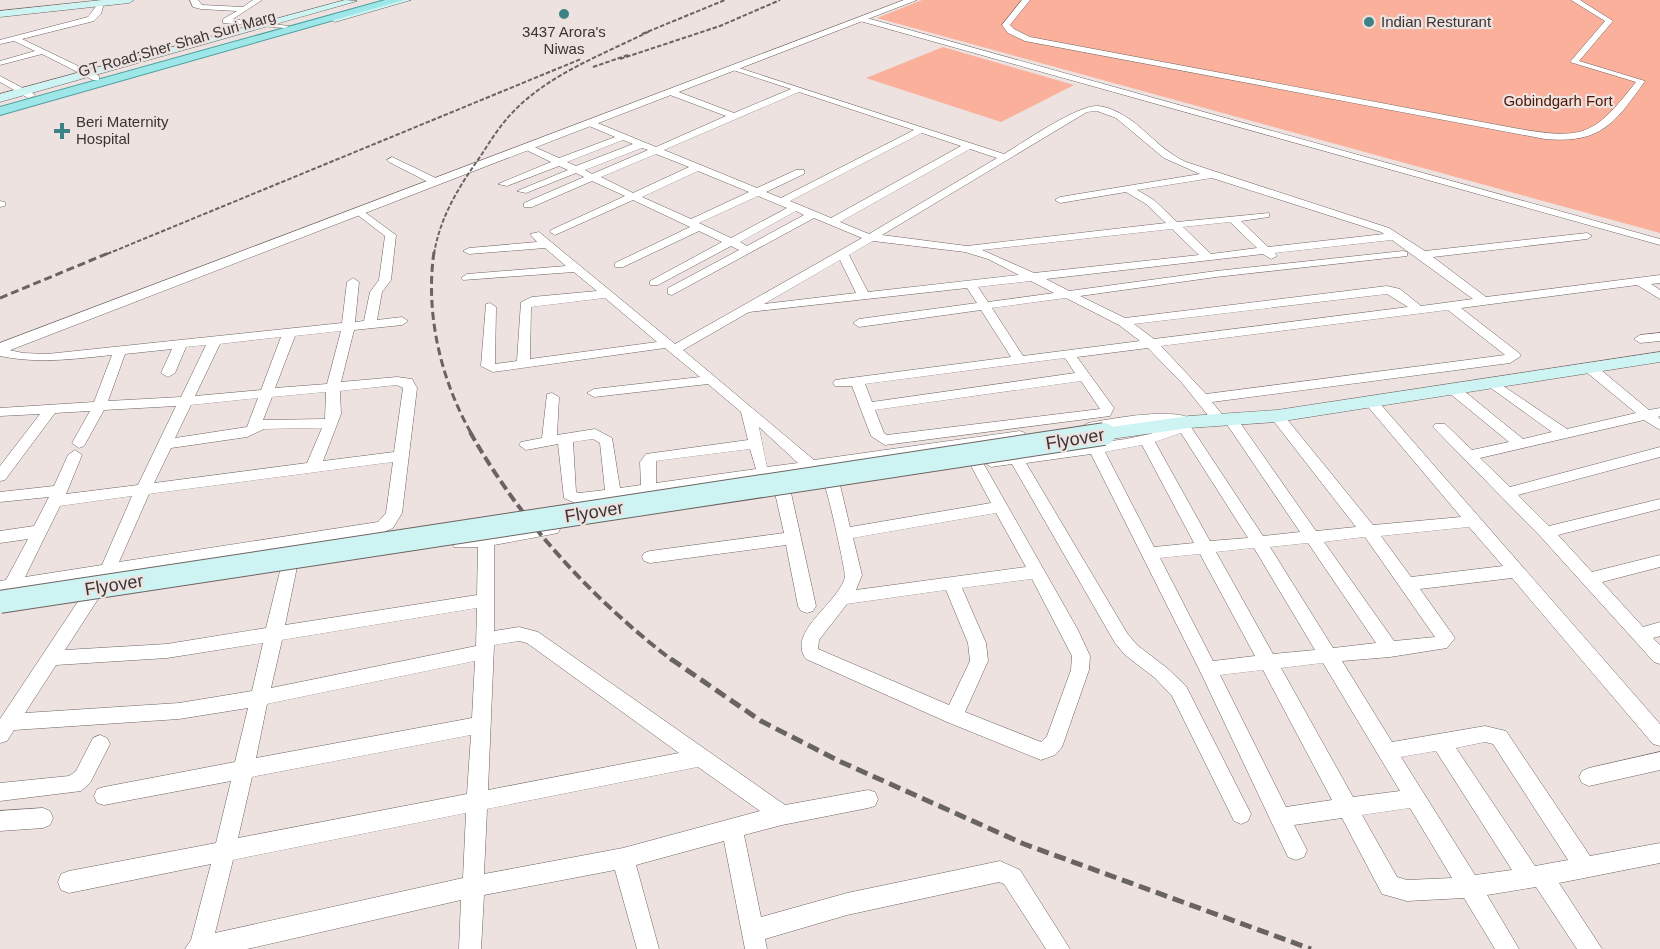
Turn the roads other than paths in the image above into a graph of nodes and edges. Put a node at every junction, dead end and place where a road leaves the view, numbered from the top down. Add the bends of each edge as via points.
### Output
1 (129, 0) edge
2 (194, 0) edge
3 (258, 0) edge
4 (358, 0) edge
5 (382, 0) edge
6 (398, 0) edge
7 (406, 0) edge
8 (912, 0) edge
9 (1026, 0) edge
10 (1575, 0) edge
11 (100, 3) junction
12 (244, 9) junction
13 (0, 14) edge
14 (863, 19) junction
15 (279, 25) junction
16 (0, 34) edge
17 (16, 38) junction
18 (0, 42) edge
19 (45, 51) junction
20 (0, 63) edge
21 (736, 68) junction
22 (93, 76) junction
23 (0, 79) edge
24 (798, 89) junction
25 (673, 93) junction
26 (28, 94) junction
27 (0, 99) edge
28 (0, 104) edge
29 (0, 113) edge
30 (736, 117) junction
31 (592, 124) junction
32 (921, 130) junction
33 (623, 137) junction
34 (640, 145) junction
35 (969, 146) junction
36 (527, 147) junction
37 (656, 151) junction
38 (1004, 157) junction
39 (392, 160) dead end
40 (559, 162) junction
41 (696, 168) junction
42 (576, 170) junction
43 (800, 172) dead end
44 (1213, 175) junction
45 (593, 178) junction
46 (436, 182) junction
47 (503, 184) dead end
48 (1128, 189) junction
49 (522, 191) dead end
50 (757, 193) junction
51 (633, 198) junction
52 (1060, 200) dead end
53 (780, 202) junction
54 (528, 205) dead end
55 (795, 208) junction
56 (359, 211) junction
57 (812, 215) junction
58 (1265, 215) dead end
59 (1232, 218) junction
60 (830, 223) junction
61 (695, 225) junction
62 (1173, 225) junction
63 (555, 232) dead end
64 (535, 234) dead end
65 (1397, 236) junction
66 (1587, 236) dead end
67 (868, 237) junction
68 (1660, 242) edge
69 (547, 243) junction
70 (731, 243) junction
71 (966, 249) junction
72 (748, 250) junction
73 (469, 251) dead end
74 (1267, 252) junction
75 (843, 254) junction
76 (1403, 254) dead end
77 (1423, 255) junction
78 (1209, 258) junction
79 (619, 265) dead end
80 (1281, 267) junction
81 (578, 268) junction
82 (468, 278) dead end
83 (1038, 278) junction
84 (1660, 279) edge
85 (353, 282) dead end
86 (1640, 282) junction
87 (654, 283) dead end
88 (971, 285) junction
89 (672, 291) dead end
90 (607, 294) junction
91 (1069, 295) junction
92 (1660, 295) edge
93 (864, 297) junction
94 (1484, 302) junction
95 (1451, 306) junction
96 (490, 307) dead end
97 (986, 307) junction
98 (1418, 309) junction
99 (744, 310) junction
100 (402, 321) dead end
101 (1123, 322) junction
102 (859, 323) dead end
103 (370, 325) junction
104 (348, 328) junction
105 (289, 334) junction
106 (1660, 337) edge
107 (1640, 339) dead end
108 (215, 340) junction
109 (181, 343) junction
110 (1153, 343) junction
111 (672, 346) junction
112 (0, 351) edge
113 (120, 351) junction
114 (1069, 355) junction
115 (1660, 357) edge
116 (1020, 361) junction
117 (523, 363) junction
118 (1590, 368) junction
119 (168, 373) dead end
120 (1084, 376) junction
121 (712, 380) junction
122 (857, 381) junction
123 (840, 383) dead end
124 (1493, 383) junction
125 (333, 388) junction
126 (1454, 389) junction
127 (265, 393) junction
128 (594, 393) dead end
129 (552, 397) dead end
130 (1202, 399) junction
131 (187, 401) junction
132 (1371, 402) junction
133 (99, 407) junction
134 (868, 407) junction
135 (51, 409) junction
136 (748, 411) junction
137 (0, 412) edge
138 (1660, 412) edge
139 (1643, 415) junction
140 (1277, 417) junction
141 (1226, 420) junction
142 (331, 423) junction
143 (1186, 424) junction
144 (1660, 426) edge
145 (1440, 428) dead end
146 (253, 429) junction
147 (1564, 434) junction
148 (566, 438) junction
149 (1146, 439) junction
150 (549, 441) junction
151 (1100, 441) junction
152 (164, 444) junction
153 (756, 444) junction
154 (1520, 444) junction
155 (526, 445) dead end
156 (1660, 452) edge
157 (7, 456) edge
158 (401, 456) junction
159 (1469, 456) junction
160 (1016, 459) junction
161 (977, 464) junction
162 (761, 465) dead end
163 (811, 467) junction
164 (313, 468) junction
165 (0, 476) edge
166 (832, 485) junction
167 (649, 489) junction
168 (142, 492) junction
169 (783, 493) junction
170 (1506, 493) junction
171 (613, 494) junction
172 (58, 495) junction
173 (0, 497) edge
174 (1660, 504) edge
175 (1000, 507) junction
176 (1473, 521) junction
177 (374, 529) junction
178 (40, 531) junction
179 (1546, 532) junction
180 (1370, 533) junction
181 (845, 534) junction
182 (0, 537) edge
183 (793, 538) junction
184 (1315, 538) junction
185 (483, 541) junction
186 (1260, 544) junction
187 (1205, 549) junction
188 (1150, 553) junction
189 (363, 556) junction
190 (650, 557) dead end
191 (1660, 561) edge
192 (289, 567) junction
193 (108, 569) junction
194 (1515, 571) junction
195 (1036, 572) junction
196 (1588, 579) junction
197 (951, 583) junction
198 (1409, 584) junction
199 (4, 591) edge
200 (91, 596) junction
201 (843, 598) junction
202 (486, 600) junction
203 (807, 606) dead end
204 (0, 611) edge
205 (1660, 629) edge
206 (273, 633) junction
207 (1640, 635) junction
208 (484, 646) junction
209 (1390, 650) junction
210 (51, 657) junction
211 (1329, 657) junction
212 (1660, 657) edge
213 (1268, 662) junction
214 (1208, 669) junction
215 (260, 698) junction
216 (954, 717) junction
217 (480, 725) junction
218 (4, 729) edge
219 (1660, 738) edge
220 (1442, 742) junction
221 (100, 744) dead end
222 (1387, 751) junction
223 (698, 758) junction
224 (1660, 761) edge
225 (244, 770) junction
226 (1589, 777) dead end
227 (0, 792) edge
228 (104, 796) dead end
229 (1417, 798) junction
230 (868, 799) dead end
231 (476, 803) junction
232 (1346, 808) junction
233 (1241, 814) dead end
234 (782, 815) junction
235 (1280, 817) junction
236 (43, 818) dead end
237 (0, 821) edge
238 (732, 830) junction
239 (1296, 850) dead end
240 (225, 851) junction
241 (1660, 853) edge
242 (623, 858) junction
243 (1585, 867) junction
244 (1535, 877) junction
245 (69, 882) dead end
246 (472, 887) junction
247 (1470, 887) junction
248 (754, 940) edge
249 (198, 949) edge
250 (470, 949) edge
251 (648, 949) edge
252 (1059, 949) edge
253 (1508, 949) edge
254 (1592, 949) edge

1 - 11 main road
2 - 12 street via 201,7
3 - 12 street
4 - 15 main road
5 - 15 main road, GT Road;Sher Shah Suri Marg
6 - 29 main road, GT Road;Sher Shah Suri Marg
7 - 29 main road
8 - 14 street
9 - 10 street via 1006,25 1028,39 1514,131 1561,136 1599,129 1641,81 1574,62 1610,21
11 - 13 main road
11 - 17 street via 91,19
12 - 15 street via 226,21
14 - 21 street
14 - 68 street
15 - 22 main road, GT Road;Sher Shah Suri Marg
16 - 17 street
17 - 18 street
17 - 19 street
19 - 20 street
19 - 22 street
21 - 24 street
21 - 25 street
22 - 26 main road, GT Road;Sher Shah Suri Marg
23 - 26 street
24 - 30 street
24 - 32 street
25 - 30 street
25 - 31 street
26 - 27 main road
26 - 28 main road, GT Road;Sher Shah Suri Marg
30 - 37 street
31 - 33 street
31 - 36 street
32 - 35 street
32 - 53 street
33 - 34 street
33 - 40 street
34 - 37 street
34 - 42 street
35 - 38 street
35 - 60 street
36 - 40 street
36 - 46 street
37 - 41 street
37 - 45 street
38 - 44 street via 1084,110 1094,109 1125,120 1176,161
38 - 67 street
39 - 46 street
40 - 42 street
40 - 47 street
41 - 50 street
41 - 51 street
42 - 45 street
42 - 49 street
43 - 50 street
44 - 48 street
44 - 65 street
45 - 51 street
45 - 54 street
46 - 56 street
48 - 52 street
48 - 62 street via 1148,200
50 - 53 street
50 - 61 street
51 - 61 street
51 - 63 street
53 - 55 street
55 - 57 street
55 - 70 street
56 - 103 street via 391,235 385,280 376,292
56 - 112 street
57 - 60 street
57 - 72 street
58 - 59 street
59 - 62 street
59 - 74 street
60 - 67 street
61 - 70 street
61 - 79 street
62 - 71 street
62 - 78 street
64 - 69 street
65 - 74 street
65 - 77 street
66 - 77 street
67 - 71 street
67 - 75 street
69 - 73 street
69 - 81 street
70 - 72 street
70 - 87 street
71 - 83 street
72 - 89 street
74 - 78 street
74 - 80 street
75 - 93 street
75 - 99 street
76 - 80 street
77 - 94 street
78 - 83 street
80 - 91 street
81 - 82 street
81 - 90 street
83 - 88 street
83 - 91 street
84 - 86 street
85 - 104 street
86 - 92 street
86 - 94 street
88 - 93 street
88 - 97 street
90 - 111 street
90 - 117 street via 525,305
91 - 97 street
91 - 101 street
93 - 99 street
94 - 95 street
95 - 98 street
95 - 130 street via 1514,356
96 - 117 street via 488,366
97 - 102 street
97 - 116 street
98 - 101 street via 1387,290
98 - 110 street
99 - 111 street
100 - 103 street
101 - 110 street
103 - 104 street
104 - 105 street
104 - 125 street
105 - 108 street
105 - 127 street
106 - 107 street
108 - 109 street
108 - 131 street
109 - 113 street
109 - 119 street
110 - 114 street
110 - 130 street
111 - 117 street
111 - 121 street
112 - 113 street via 47,358
113 - 133 street
114 - 116 street
114 - 120 street
115 - 118 main road, Flyover
116 - 122 street
118 - 124 main road, Flyover
118 - 139 street
120 - 134 street
120 - 134 street via 1107,408 1105,413 885,440 878,436
121 - 128 street
121 - 136 street
122 - 123 street
122 - 134 street
124 - 126 main road, Flyover
124 - 147 street
125 - 127 street
125 - 142 street
125 - 158 street via 397,381 409,384
126 - 132 main road, Flyover
126 - 154 street
127 - 131 street
127 - 146 street
129 - 150 street
130 - 141 street
131 - 133 street
131 - 152 street
132 - 140 main road, Flyover
132 - 176 street
133 - 135 street
133 - 172 street
135 - 137 street
135 - 157 street
136 - 153 street
136 - 163 street
138 - 139 street
139 - 144 street
139 - 147 street
140 - 141 main road, Flyover
140 - 180 street
141 - 143 main road, Flyover
141 - 184 street
142 - 146 street via 262,425
142 - 164 street
143 - 149 street
143 - 151 main road, Flyover
143 - 163 street via 1160,417
143 - 186 street
145 - 159 street
146 - 152 street
147 - 154 street
148 - 150 street
148 - 171 street via 595,434 606,439
148 - 171 street via 570,497
149 - 151 street
149 - 187 street
150 - 155 street
151 - 160 street
151 - 188 street
151 - 199 main road, Flyover, bridge
152 - 168 street
153 - 162 street
153 - 167 street via 651,457 647,462
154 - 159 street
156 - 170 street
157 - 165 street
158 - 164 street
158 - 177 street via 394,513 387,524
159 - 170 street
160 - 161 street
160 - 233 street via 1121,638 1179,691
161 - 166 street
161 - 175 street
163 - 166 street
163 - 167 street
164 - 168 street
166 - 169 street
166 - 181 street
167 - 171 street
168 - 172 street
168 - 193 street
169 - 183 street
169 - 185 street
170 - 179 street
172 - 173 street
172 - 178 street
174 - 179 street
175 - 181 street
175 - 195 street
176 - 180 street
176 - 194 street
177 - 189 street
177 - 193 street
178 - 182 street
178 - 199 street
179 - 196 street
180 - 184 street
180 - 198 street
181 - 201 street via 854,575
183 - 190 street
183 - 203 street
184 - 186 street
184 - 209 street
185 - 189 street
185 - 202 street
186 - 187 street
186 - 211 street
187 - 188 street
187 - 213 street
188 - 214 street
189 - 192 street
191 - 196 street
192 - 200 street
192 - 206 street
193 - 199 street
194 - 198 street
194 - 219 street
195 - 197 street
195 - 216 street via 1080,656 1080,670 1055,741 1041,751
196 - 207 street
197 - 201 street
197 - 216 street via 977,643 979,661
198 - 209 street via 1446,634 1445,641
200 - 204 street
200 - 210 street
201 - 216 street via 810,638 812,654
202 - 206 street
202 - 208 street
205 - 207 street
206 - 210 street via 167,651
206 - 215 street
207 - 212 street
208 - 215 street
208 - 217 street
208 - 223 street via 519,634 532,638
209 - 211 street
210 - 218 street
211 - 213 street
211 - 222 street
213 - 214 street
213 - 232 street
214 - 235 street
215 - 218 street via 179,711
215 - 225 street
217 - 225 street
217 - 231 street
220 - 222 street
220 - 243 street via 1485,734 1499,737
220 - 244 street
221 - 227 street via 83,777 74,785
222 - 229 street
223 - 231 street
223 - 234 street
224 - 226 street
225 - 228 street
225 - 240 street
229 - 232 street
229 - 247 street
230 - 234 street
231 - 240 street
231 - 246 street
232 - 235 street
232 - 247 street via 1386,881 1396,890
234 - 238 street
235 - 239 street
236 - 237 street
238 - 242 street
238 - 248 street
240 - 245 street
240 - 249 street
241 - 243 street
242 - 246 street
242 - 251 street
243 - 244 street
244 - 247 street
244 - 254 street
246 - 249 street
246 - 250 street
247 - 253 street
248 - 252 street via 847,904 1000,871 1012,877

